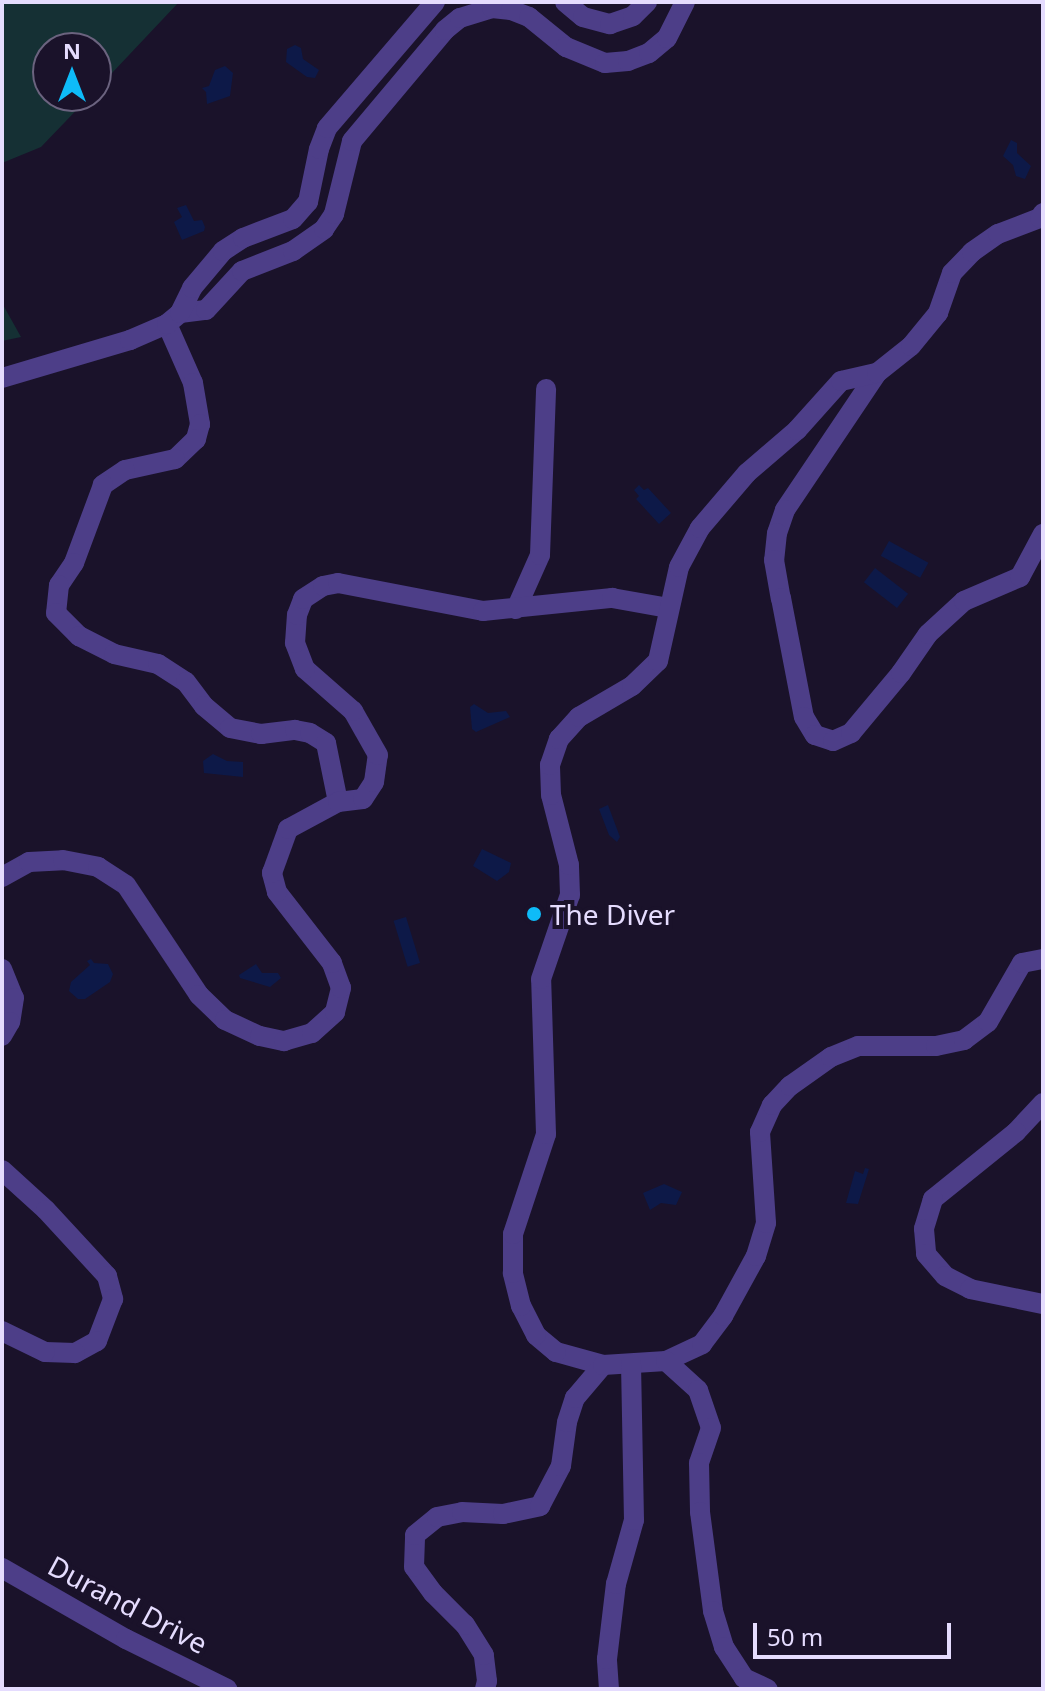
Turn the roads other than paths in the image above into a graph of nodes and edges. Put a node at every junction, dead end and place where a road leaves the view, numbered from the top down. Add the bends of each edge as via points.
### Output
1 (435, 2) edge
2 (565, 2) edge
3 (647, 2) edge
4 (685, 2) edge
5 (1043, 213) edge
6 (174, 318) junction
7 (877, 373) junction
8 (2, 378) edge
9 (546, 389) dead end
10 (1043, 534) edge
11 (669, 608) junction
12 (516, 609) junction
13 (338, 802) junction
14 (2, 877) edge
15 (1043, 959) edge
16 (2, 969) edge
17 (2, 1036) edge
18 (1043, 1103) edge
19 (2, 1170) edge
20 (1043, 1304) edge
21 (2, 1331) edge
22 (666, 1361) junction
23 (631, 1364) junction
24 (603, 1365) junction
25 (2, 1568) edge
26 (227, 1689) edge
27 (485, 1689) edge
28 (609, 1689) edge
29 (768, 1689) edge

1 - 6 street via 327,128 302,211 223,251
2 - 3 street via 583,17 610,24 633,16
4 - 6 street via 667,38 649,53 605,63 575,52 529,17 511,10 492,8 460,18 352,141 334,214 324,229 293,251 242,271 206,310
5 - 7 street via 972,252 952,273 938,313 911,346
6 - 8 street via 130,340
6 - 13 street via 193,383 200,424 196,439 175,459 125,470 103,485 74,563 59,585 56,613 79,636 114,654 158,664 186,682 230,728 261,734 295,730 326,743
7 - 10 street via 785,510 777,533 774,560 804,717 815,735 833,741 851,733 928,634 964,601 1020,577
7 - 11 street via 841,381 797,430 747,473 700,528 679,567
9 - 12 street via 540,555
11 - 12 street via 612,598
11 - 24 street via 658,661 632,686 579,717 559,739 550,765 570,895 541,979 546,1134 513,1234 513,1273 536,1335 556,1352
12 - 13 street via 483,611 338,583 303,599 295,643 305,669 353,711 378,755 374,782 363,799
13 - 14 street via 288,829 272,873 277,892 332,963 341,988 335,1012 312,1033 284,1041 260,1036 216,1012 199,995 126,885 98,867 63,860 29,862
15 - 22 street via 1022,963 988,1022 964,1040 936,1046 858,1046 831,1057 772,1105 760,1132 766,1223 756,1256 702,1344
16 - 17 street via 14,998
18 - 20 street via 1016,1132 933,1199 924,1229 926,1254 945,1276 970,1289
19 - 21 street via 107,1276 113,1299 97,1341 75,1353 45,1352
22 - 23 street
22 - 29 street via 698,1390 711,1428 699,1463 699,1500 713,1611 724,1647 744,1678
23 - 24 street
23 - 28 street via 634,1520 616,1584
24 - 27 street via 575,1398 561,1466 540,1506 503,1514 437,1517 415,1535 414,1567 484,1655
25 - 26 street, Durand Drive

